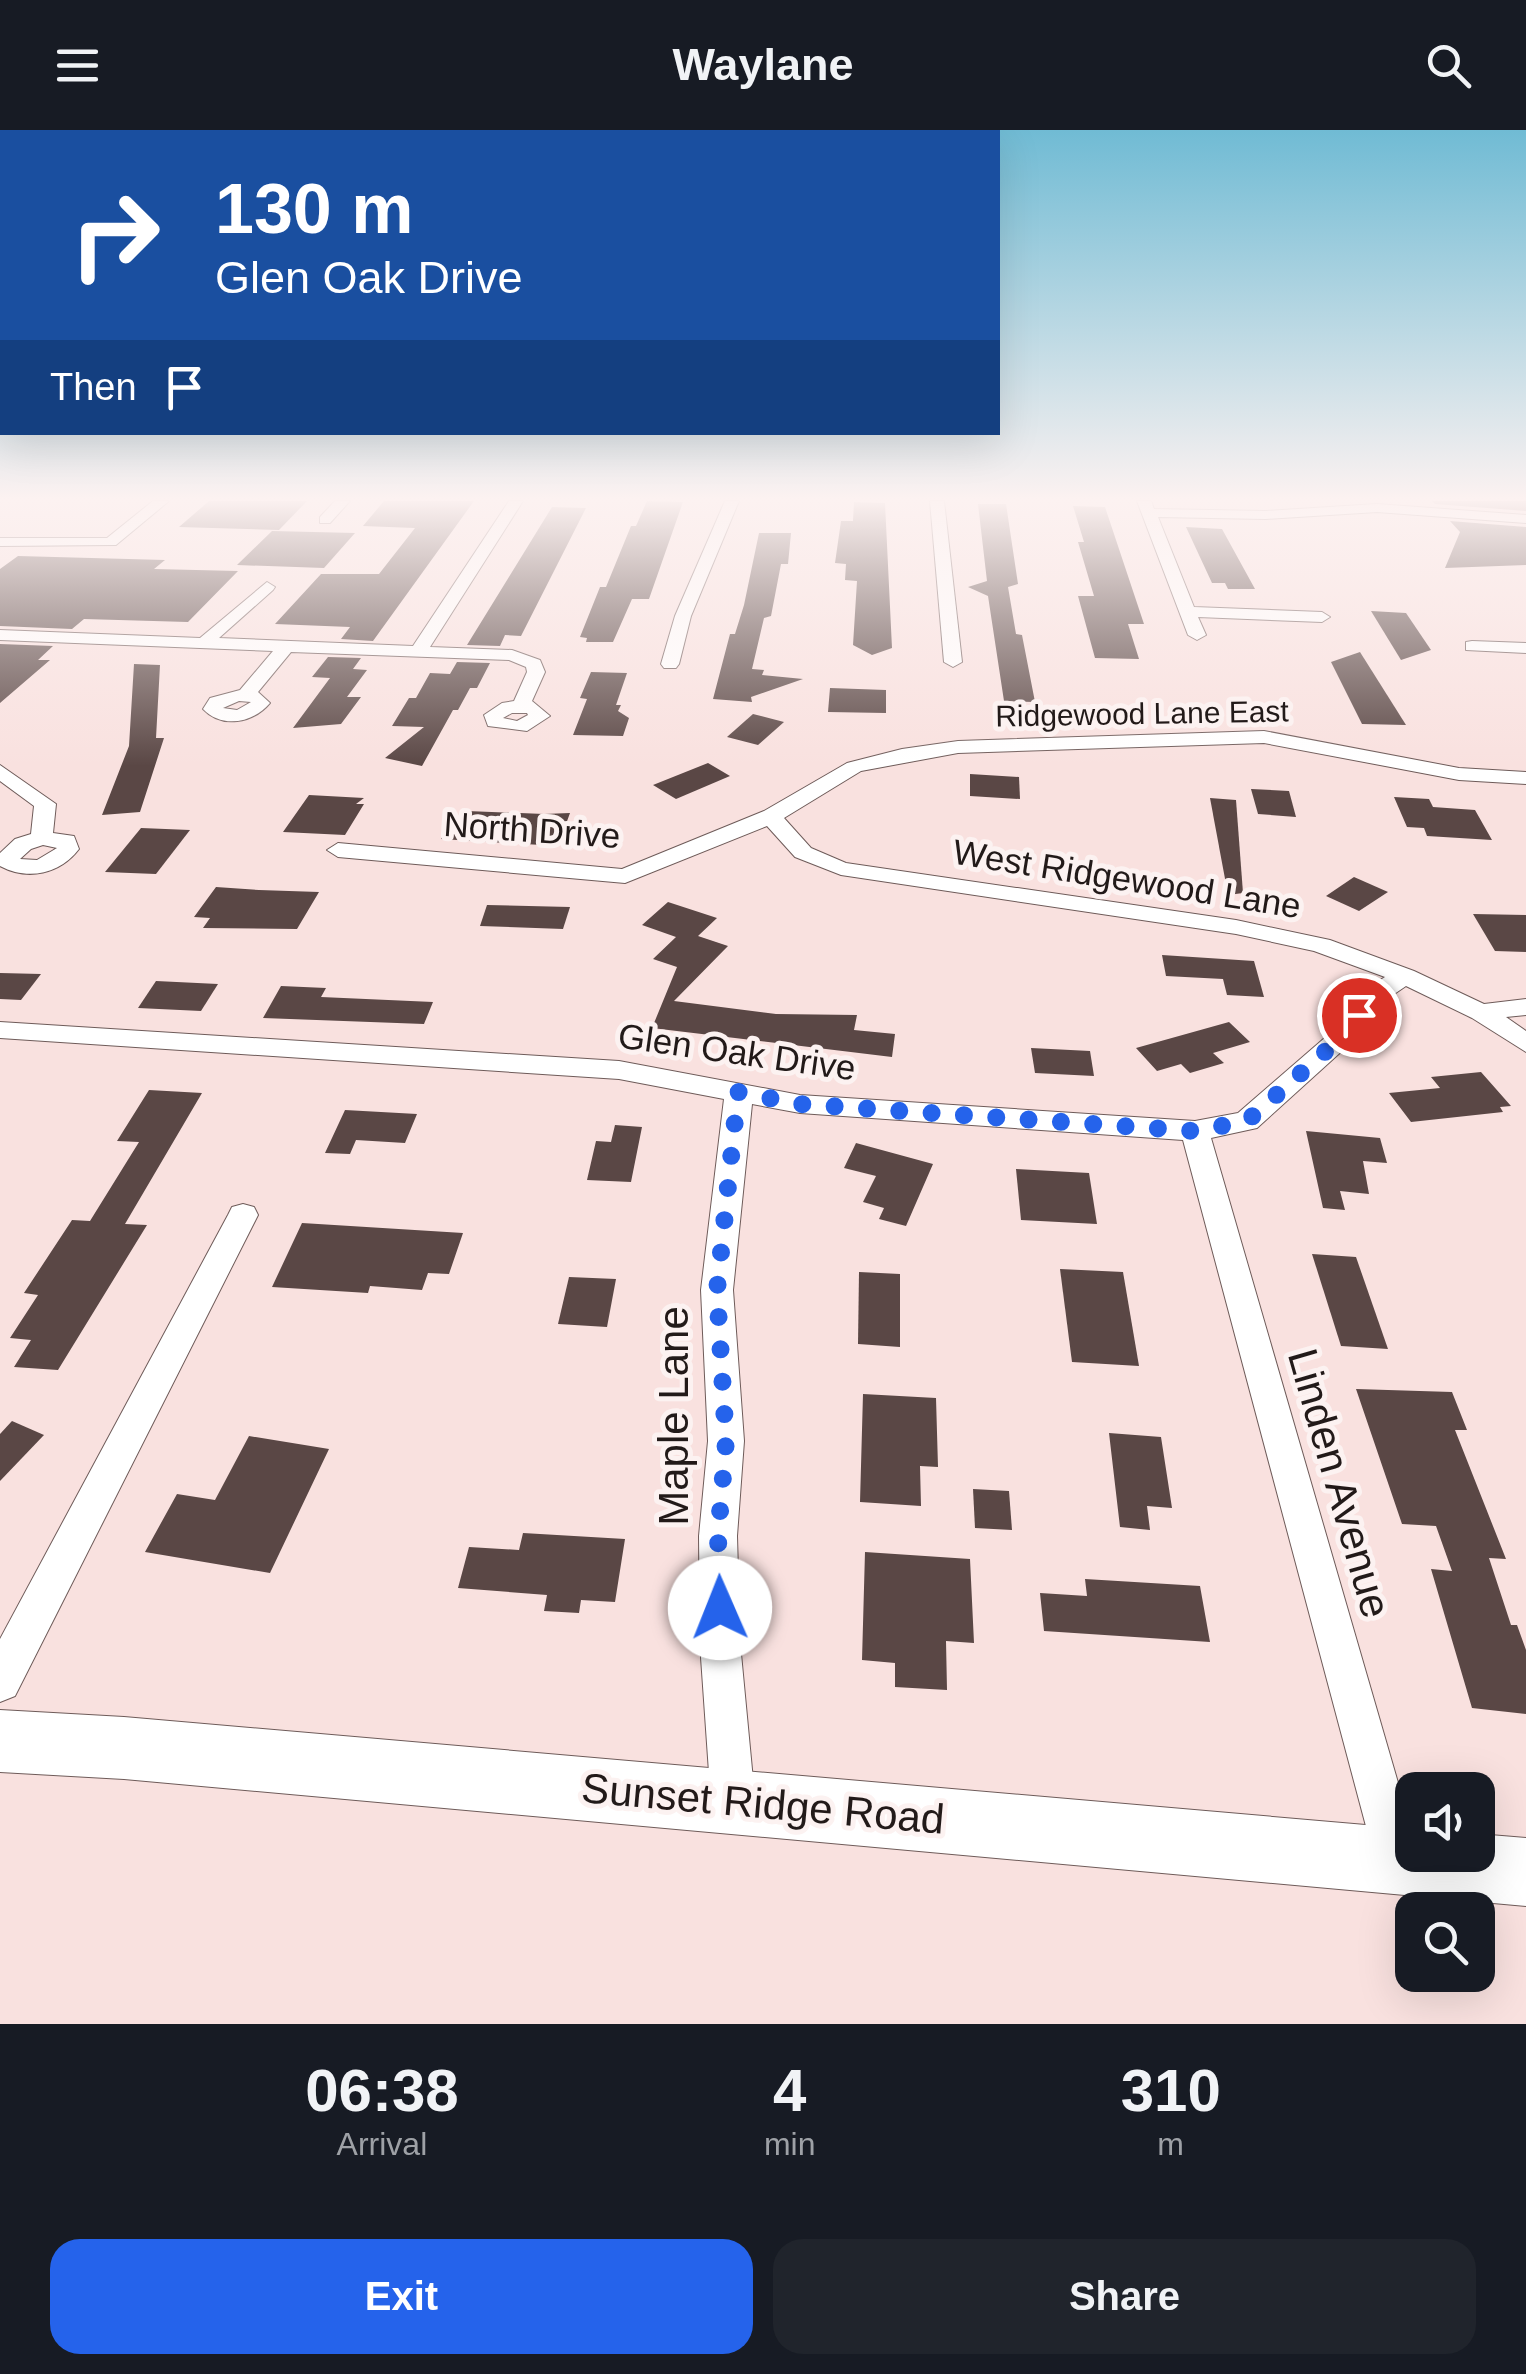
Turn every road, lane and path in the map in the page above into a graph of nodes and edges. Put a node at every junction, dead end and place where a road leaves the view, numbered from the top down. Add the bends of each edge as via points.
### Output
1 (264, 589) edge
2 (459, 589) edge
3 (694, 589) edge
4 (946, 589) edge
5 (1179, 589) edge
6 (1188, 612) junction
7 (1322, 617) dead end
8 (0, 635) edge
9 (1197, 635) dead end
10 (205, 642) junction
11 (286, 646) junction
12 (1472, 646) dead end
13 (1526, 648) edge
14 (418, 652) junction
15 (953, 662) dead end
16 (670, 664) dead end
17 (244, 695) dead end
18 (520, 706) dead end
19 (0, 771) edge
20 (1526, 778) edge
21 (772, 816) junction
22 (42, 838) dead end
23 (338, 850) dead end
24 (1405, 976) junction
25 (1526, 1007) edge
26 (1480, 1012) junction
27 (0, 1030) edge
28 (1526, 1044) edge
29 (738, 1092) junction
30 (1195, 1131) junction
31 (242, 1215) dead end
32 (0, 1681) edge
33 (0, 1741) edge
34 (733, 1800) junction
35 (1395, 1849) edge
36 (1395, 1860) edge
37 (1495, 1869) edge
38 (1526, 1872) edge

1 - 10 street
2 - 14 street
3 - 16 street
4 - 15 street
5 - 6 street
6 - 7 street
6 - 9 street
8 - 10 street
10 - 11 street
11 - 14 street
11 - 17 street
12 - 13 street
14 - 18 street via 512,654 534,664
19 - 22 street via 46,804
20 - 21 street, Ridgewood Lane East via 1439,773 1264,737 958,747 854,767
21 - 23 street, North Drive via 625,876
21 - 24 street, West Ridgewood Lane via 787,844 824,865 1236,927 1321,945
24 - 26 street, West Ridgewood Lane
24 - 30 street, Glen Oak Drive via 1374,995 1344,1035 1247,1121
25 - 26 street
26 - 28 street, West Ridgewood Lane
27 - 29 street, Glen Oak Drive via 619,1070
29 - 30 street, Glen Oak Drive via 800,1104
29 - 34 street, Maple Lane via 717,1290 726,1441 718,1536 720,1643
30 - 35 street, Linden Avenue
31 - 32 street
33 - 34 street, Sunset Ridge Road
34 - 36 street, Sunset Ridge Road
37 - 38 street, Sunset Ridge Road

